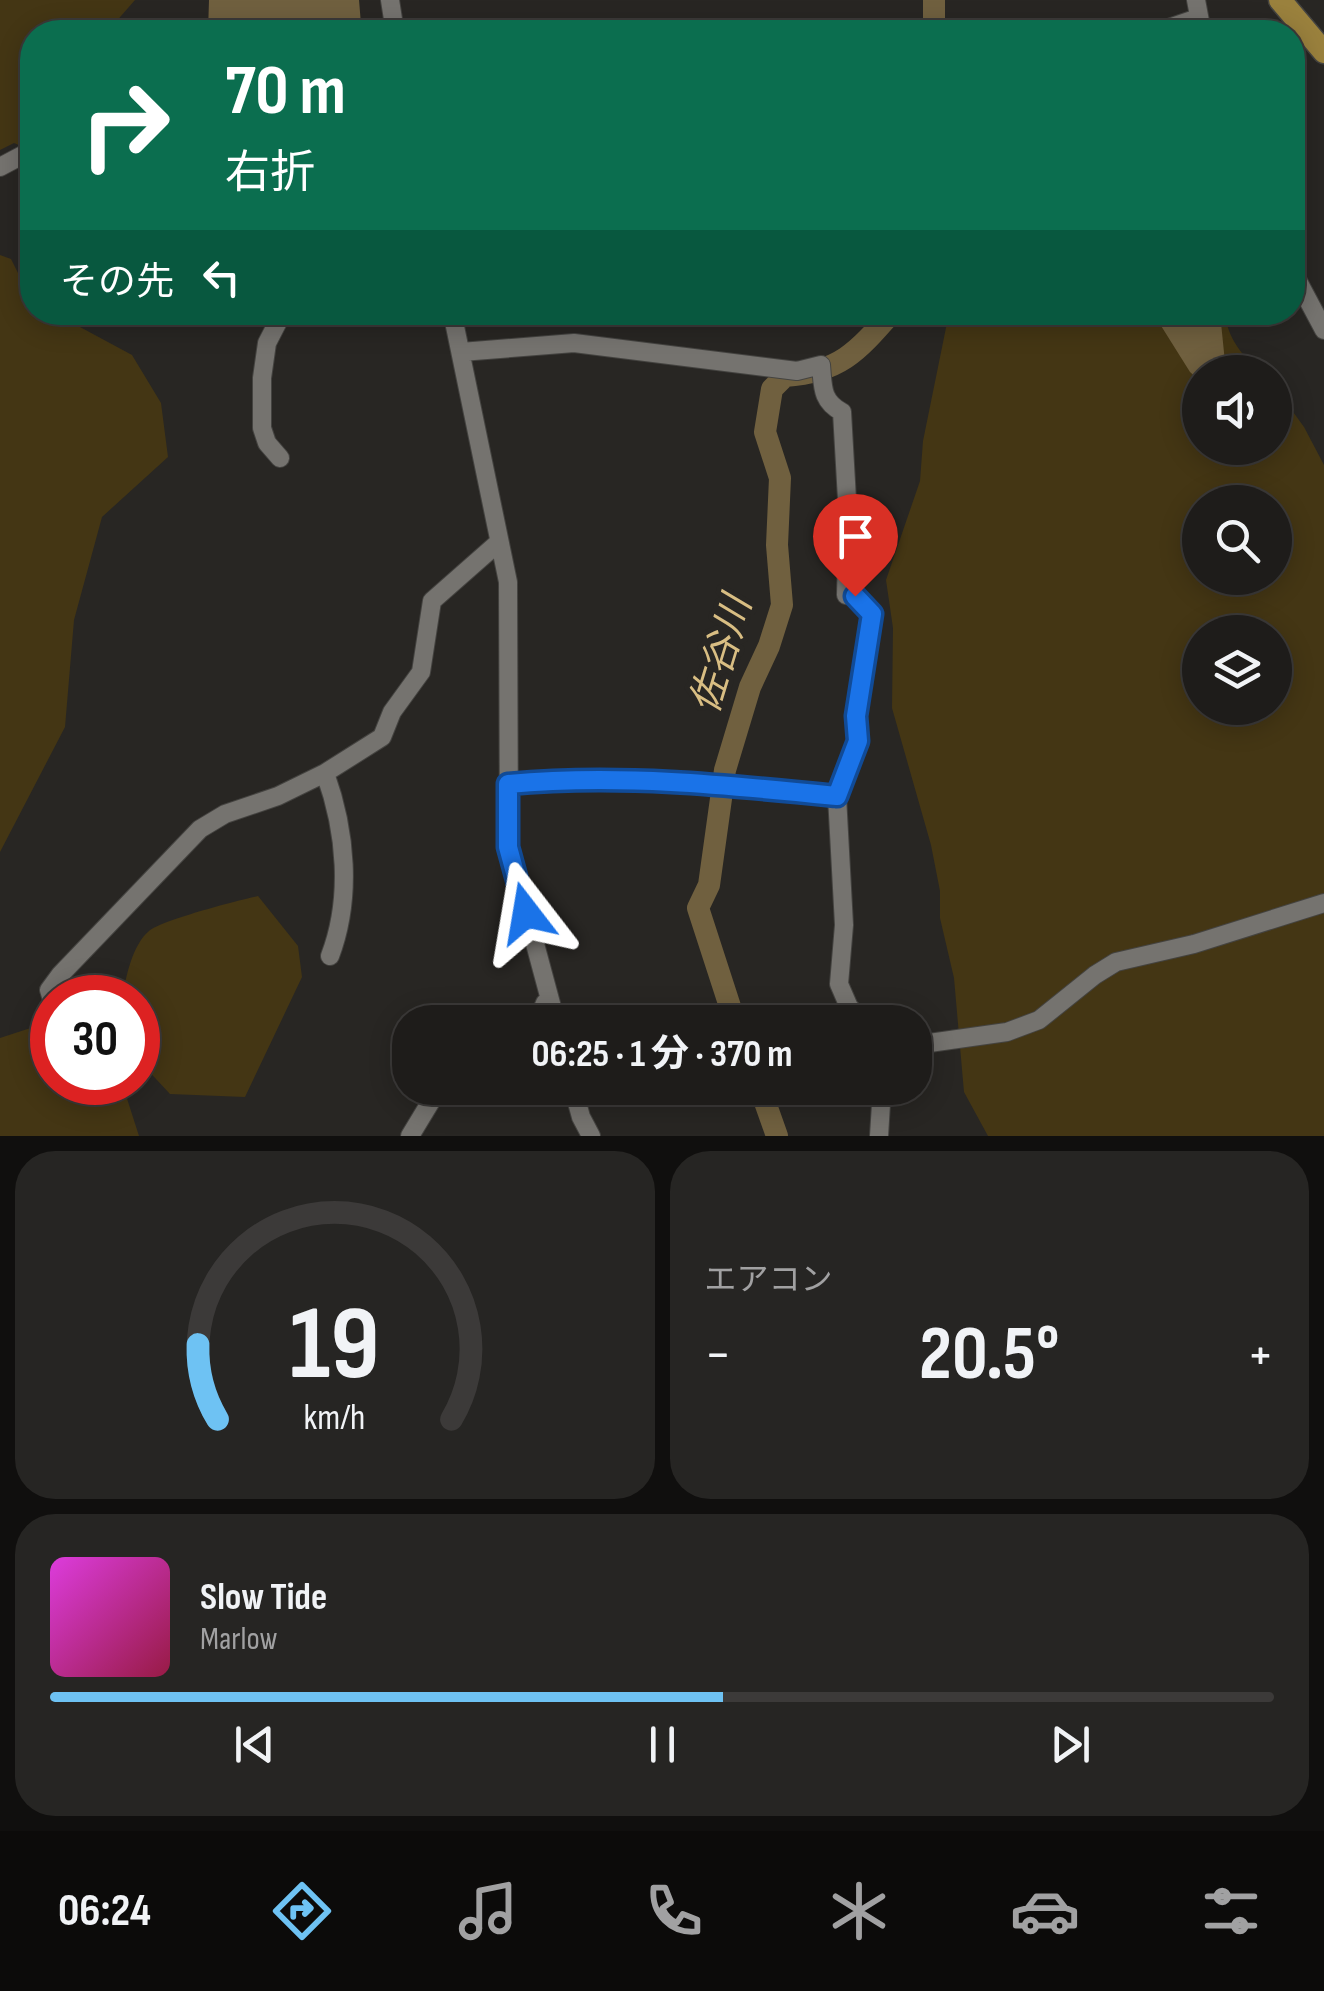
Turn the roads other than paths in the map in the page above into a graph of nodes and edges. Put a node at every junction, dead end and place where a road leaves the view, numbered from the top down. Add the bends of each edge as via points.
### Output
1 (1280, 0) edge
2 (1297, 20) edge
3 (1305, 30) edge
4 (1324, 52) edge
5 (1319, 307) edge
6 (277, 325) edge
7 (455, 325) edge
8 (1324, 330) edge
9 (461, 352) junction
10 (280, 458) dead end
11 (499, 542) junction
12 (324, 774) junction
13 (508, 784) junction
14 (837, 796) junction
15 (1324, 902) edge
16 (330, 956) dead end
17 (60, 975) edge
18 (550, 1000) junction
19 (544, 1005) edge
20 (551, 1005) edge
21 (848, 1005) edge
22 (932, 1043) edge
23 (429, 1105) edge
24 (578, 1105) edge
25 (881, 1105) edge
26 (410, 1136) edge
27 (591, 1136) edge
28 (879, 1136) edge

1 - 2 main road
3 - 4 main road
5 - 8 street
6 - 10 street via 262,378 262,428
7 - 9 street
9 - 11 street
9 - 14 street via 574,344 797,371 821,365 824,397 842,412 846,594 872,614 858,741
11 - 12 street via 432,601 421,672 382,737
11 - 13 street via 508,582
12 - 16 street via 344,864 340,930
12 - 17 street via 200,828
13 - 14 street via 644,779
13 - 18 street via 508,847
14 - 21 street via 844,925 839,984
15 - 22 street via 1116,962 1039,1020 1007,1032
18 - 19 street
18 - 20 street
23 - 26 street
24 - 27 street
25 - 28 street

